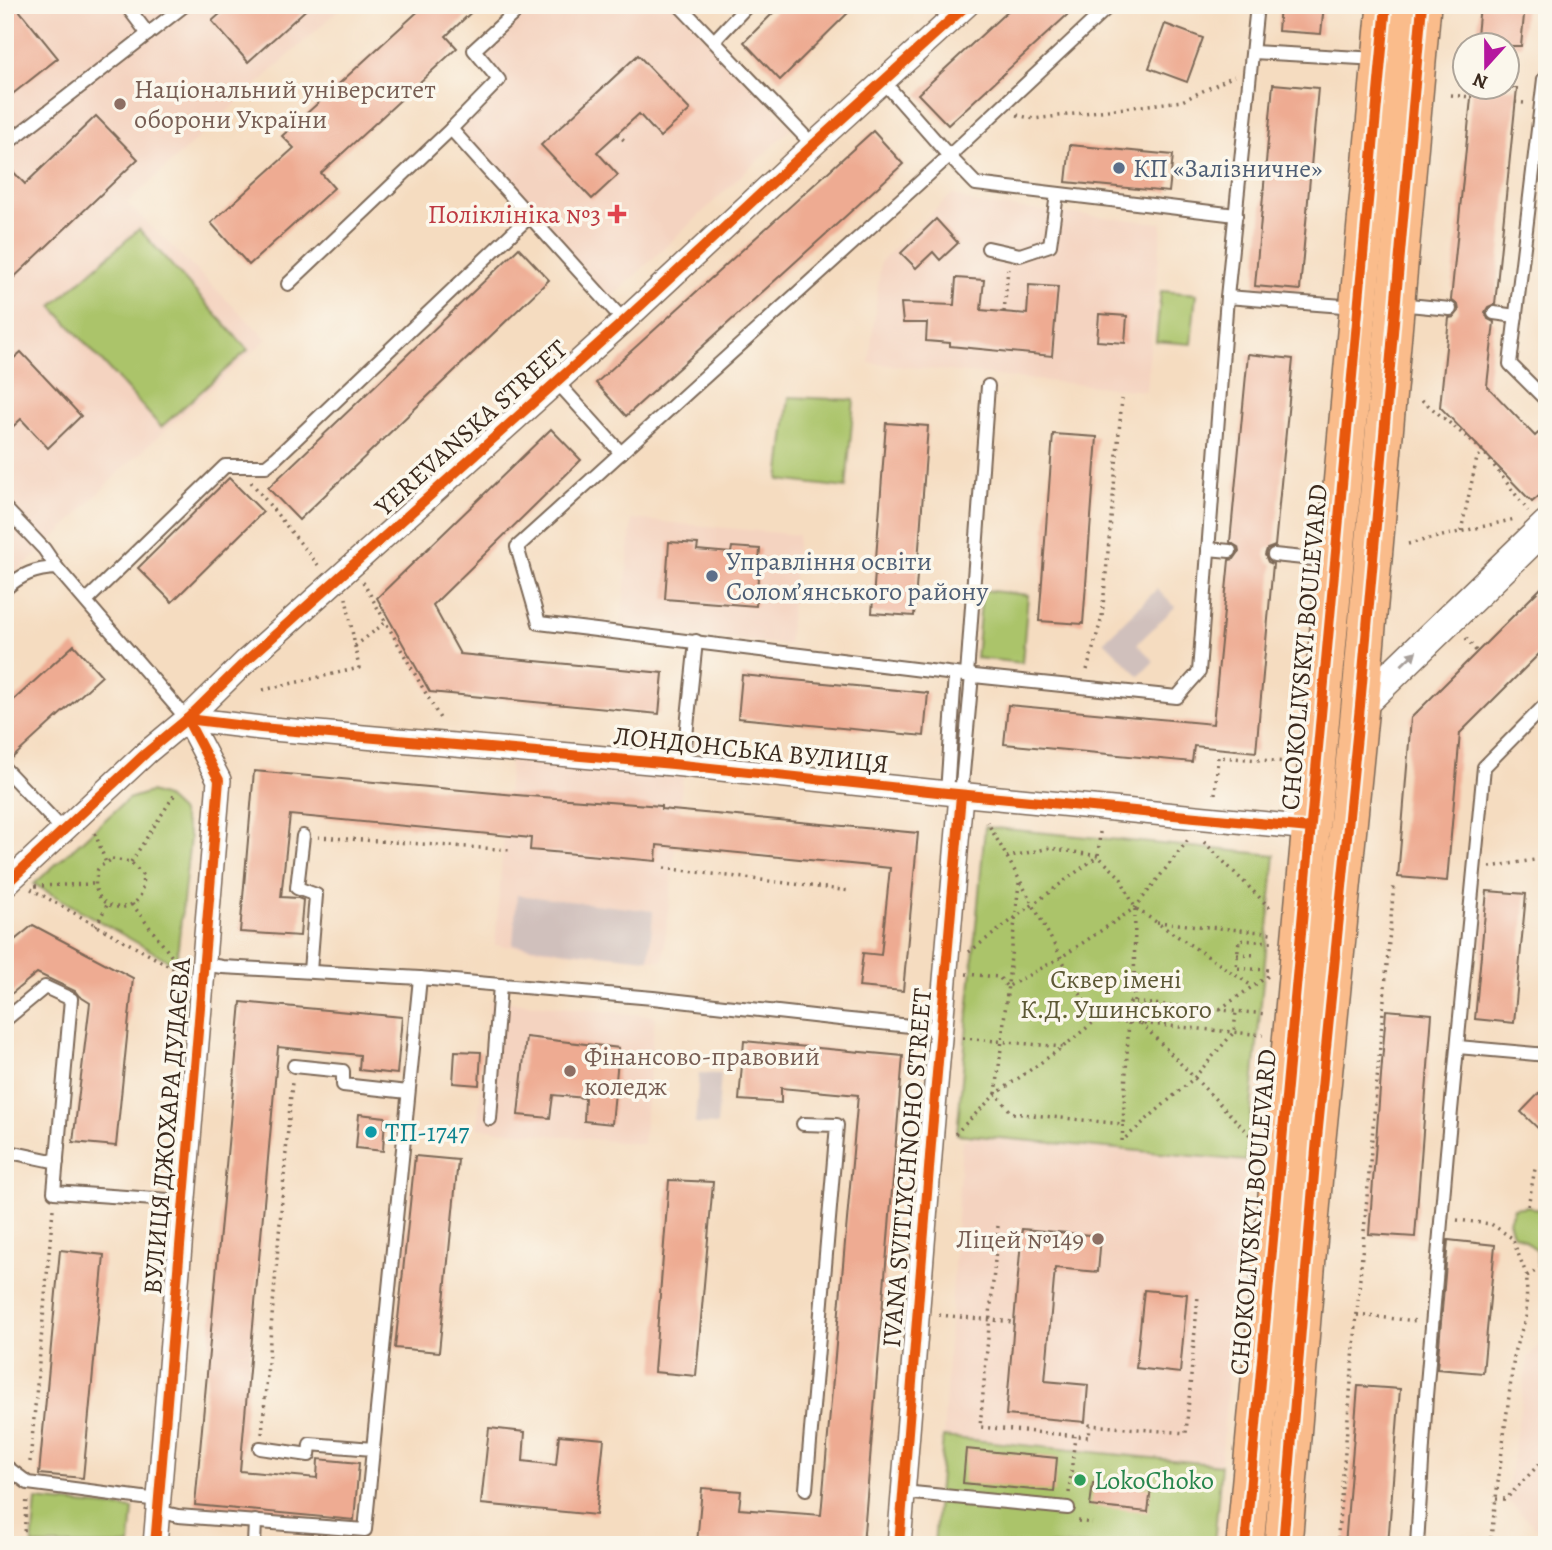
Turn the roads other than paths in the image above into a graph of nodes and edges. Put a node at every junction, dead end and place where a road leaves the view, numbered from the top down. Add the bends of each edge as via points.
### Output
1 (126, 5) edge
2 (185, 5) edge
3 (523, 5) edge
4 (679, 5) edge
5 (748, 5) edge
6 (967, 5) edge
7 (1110, 5) edge
8 (1257, 5) edge
9 (1386, 5) edge
10 (1422, 5) edge
11 (148, 34) junction
12 (714, 41) junction
13 (1253, 52) junction
14 (1381, 59) junction
15 (1547, 74) edge
16 (883, 81) junction
17 (451, 129) junction
18 (5, 145) edge
19 (813, 145) junction
20 (949, 156) junction
21 (1057, 194) junction
22 (1236, 215) junction
23 (529, 217) junction
24 (988, 248) dead end
25 (288, 284) dead end
26 (1227, 297) junction
27 (1395, 304) junction
28 (1358, 308) junction
29 (1450, 309) dead end
30 (1494, 313) dead end
31 (1516, 316) junction
32 (624, 321) junction
33 (557, 382) junction
34 (988, 386) dead end
35 (1547, 401) edge
36 (621, 453) junction
37 (5, 508) edge
38 (1532, 520) edge
39 (1208, 549) junction
40 (1230, 551) dead end
41 (1274, 555) dead end
42 (1335, 561) junction
43 (57, 568) junction
44 (5, 589) edge
45 (86, 601) junction
46 (696, 641) junction
47 (965, 674) junction
48 (1547, 703) edge
49 (1360, 706) junction
50 (187, 719) junction
51 (683, 765) junction
52 (5, 769) edge
53 (954, 794) junction
54 (1310, 828) junction
55 (63, 830) junction
56 (303, 836) road end
57 (5, 885) edge
58 (203, 964) junction
59 (310, 971) junction
60 (419, 978) junction
61 (500, 985) junction
62 (5, 1020) edge
63 (947, 1033) junction
64 (1458, 1047) junction
65 (1547, 1055) edge
66 (294, 1066) road end
67 (408, 1092) junction
68 (490, 1119) dead end
69 (803, 1124) dead end
70 (5, 1151) edge
71 (57, 1162) junction
72 (183, 1201) junction
73 (260, 1448) road end
74 (373, 1449) junction
75 (5, 1468) edge
76 (806, 1489) dead end
77 (903, 1492) junction
78 (158, 1506) junction
79 (1068, 1508) dead end
80 (255, 1521) junction
81 (155, 1545) edge
82 (254, 1545) edge
83 (899, 1545) edge
84 (1245, 1545) edge
85 (1283, 1545) edge
86 (1417, 1545) edge

1 - 11 lane
2 - 11 lane
3 - 17 lane via 474,50 499,80
4 - 12 lane
5 - 12 lane
6 - 16 street, YEREVANSKA STREET
7 - 20 lane
8 - 13 lane
9 - 14 main road, CHOKOLIVSKYI BOULEVARD
10 - 27 main road
11 - 18 lane
12 - 19 lane
13 - 14 lane
13 - 22 lane
14 - 28 main road, CHOKOLIVSKYI BOULEVARD
15 - 31 lane
16 - 19 street, YEREVANSKA STREET
16 - 20 lane
17 - 23 lane
17 - 25 lane
19 - 32 street, YEREVANSKA STREET
20 - 21 lane via 976,184
20 - 36 lane
21 - 22 lane
21 - 24 lane via 1049,245 1020,255
22 - 26 lane
23 - 32 lane
23 - 45 lane via 276,458 266,466 225,467
26 - 28 lane
26 - 39 lane
27 - 29 lane
27 - 49 main road
28 - 42 main road, CHOKOLIVSKYI BOULEVARD
30 - 31 lane
31 - 35 lane via 1510,364
32 - 33 street, YEREVANSKA STREET
33 - 36 lane
33 - 50 street, YEREVANSKA STREET
34 - 47 lane
36 - 46 lane via 517,547 539,623
37 - 43 lane
49 -> 38 street
39 - 40 lane
39 - 47 lane via 1199,672 1177,697
41 - 42 lane
42 - 54 main road, CHOKOLIVSKYI BOULEVARD
43 - 44 lane via 38,569
43 - 45 lane
45 - 50 lane
46 - 47 lane
46 - 51 lane
47 - 53 lane
48 - 64 lane via 1484,767
49 - 85 main road
50 - 51 street, ЛОНДОНСЬКА ВУЛИЦЯ
50 - 55 street, YEREVANSKA STREET
50 - 58 street, ВУЛИЦЯ ДЖОХАРА ДУДАЄВА via 219,780
51 - 53 street, ЛОНДОНСЬКА ВУЛИЦЯ
52 - 55 lane
53 - 54 street, ЛОНДОНСЬКА ВУЛИЦЯ
53 - 63 street, IVANA SVITLYCHNOHO STREET
54 - 84 main road, CHOKOLIVSKYI BOULEVARD
55 - 57 street, YEREVANSKA STREET
56 - 59 lane via 297,888 316,895
58 - 59 lane
58 - 72 street, ВУЛИЦЯ ДЖОХАРА ДУДАЄВА
59 - 60 lane
60 - 61 lane
60 - 67 lane
61 - 63 lane
61 - 68 lane
62 - 71 lane via 45,987 71,999
63 - 77 street, IVANA SVITLYCHNOHO STREET via 925,1314
64 - 65 lane
64 - 86 lane
66 - 67 lane via 343,1071 344,1085
67 - 74 lane
69 - 76 lane via 837,1125
70 - 71 lane
71 - 72 lane via 54,1192
72 - 78 street, ВУЛИЦЯ ДЖОХАРА ДУДАЄВА
73 - 74 lane via 309,1455 310,1444
74 - 80 lane via 365,1530
75 - 78 lane via 28,1483
77 - 79 lane
77 - 83 street, IVANA SVITLYCHNOHO STREET
78 - 80 lane via 178,1516
78 - 81 street, ВУЛИЦЯ ДЖОХАРА ДУДАЄВА
80 - 82 lane

